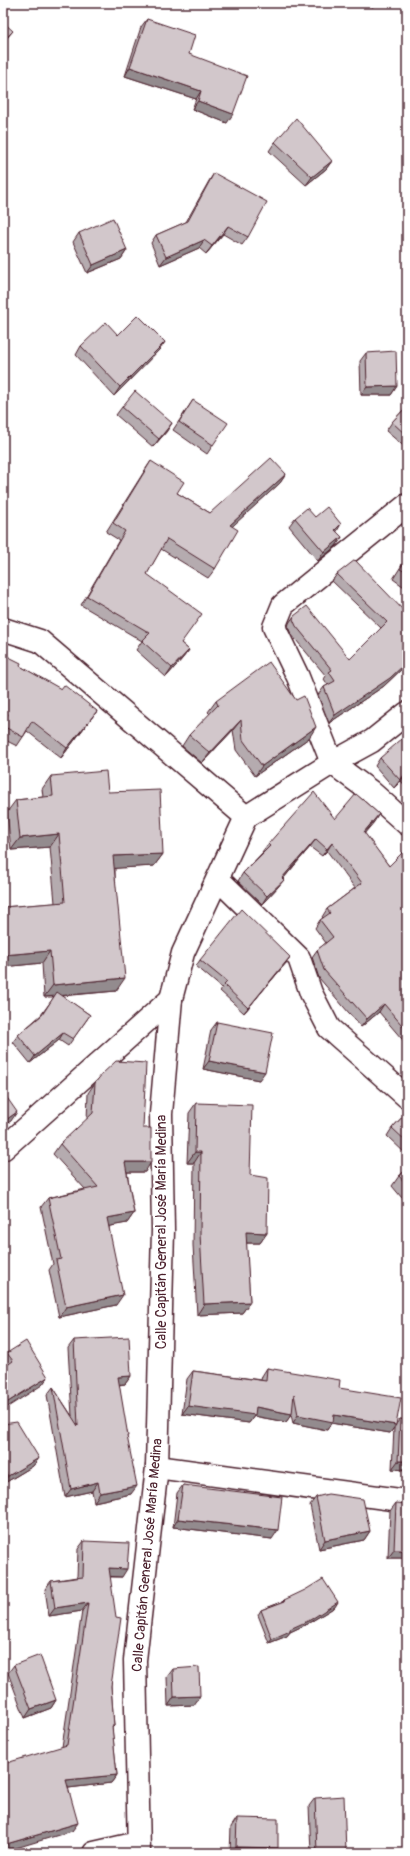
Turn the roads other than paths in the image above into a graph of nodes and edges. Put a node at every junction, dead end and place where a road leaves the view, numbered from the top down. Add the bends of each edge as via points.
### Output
1 (407, 505) edge
2 (3, 629) edge
3 (407, 713) edge
4 (332, 763) junction
5 (246, 817) junction
6 (407, 824) edge
7 (218, 879) junction
8 (171, 999) junction
9 (407, 1097) edge
10 (3, 1149) edge
11 (157, 1467) junction
12 (407, 1501) edge
13 (139, 1848) edge
14 (94, 1853) edge

1 - 4 street via 283,605 274,627 298,677
2 - 5 street via 40,641
3 - 4 street via 372,741
4 - 5 street
4 - 6 street via 370,790
5 - 7 street, Calle Capitán General José María Medina
7 - 8 street, Calle Capitán General José María Medina via 183,953
7 - 9 street via 299,958 311,993 329,1028
8 - 10 street
8 - 11 street, Calle Capitán General José María Medina via 161,1114 163,1230
11 - 12 street
11 - 13 street, Calle Capitán General José María Medina via 135,1660
13 - 14 street

